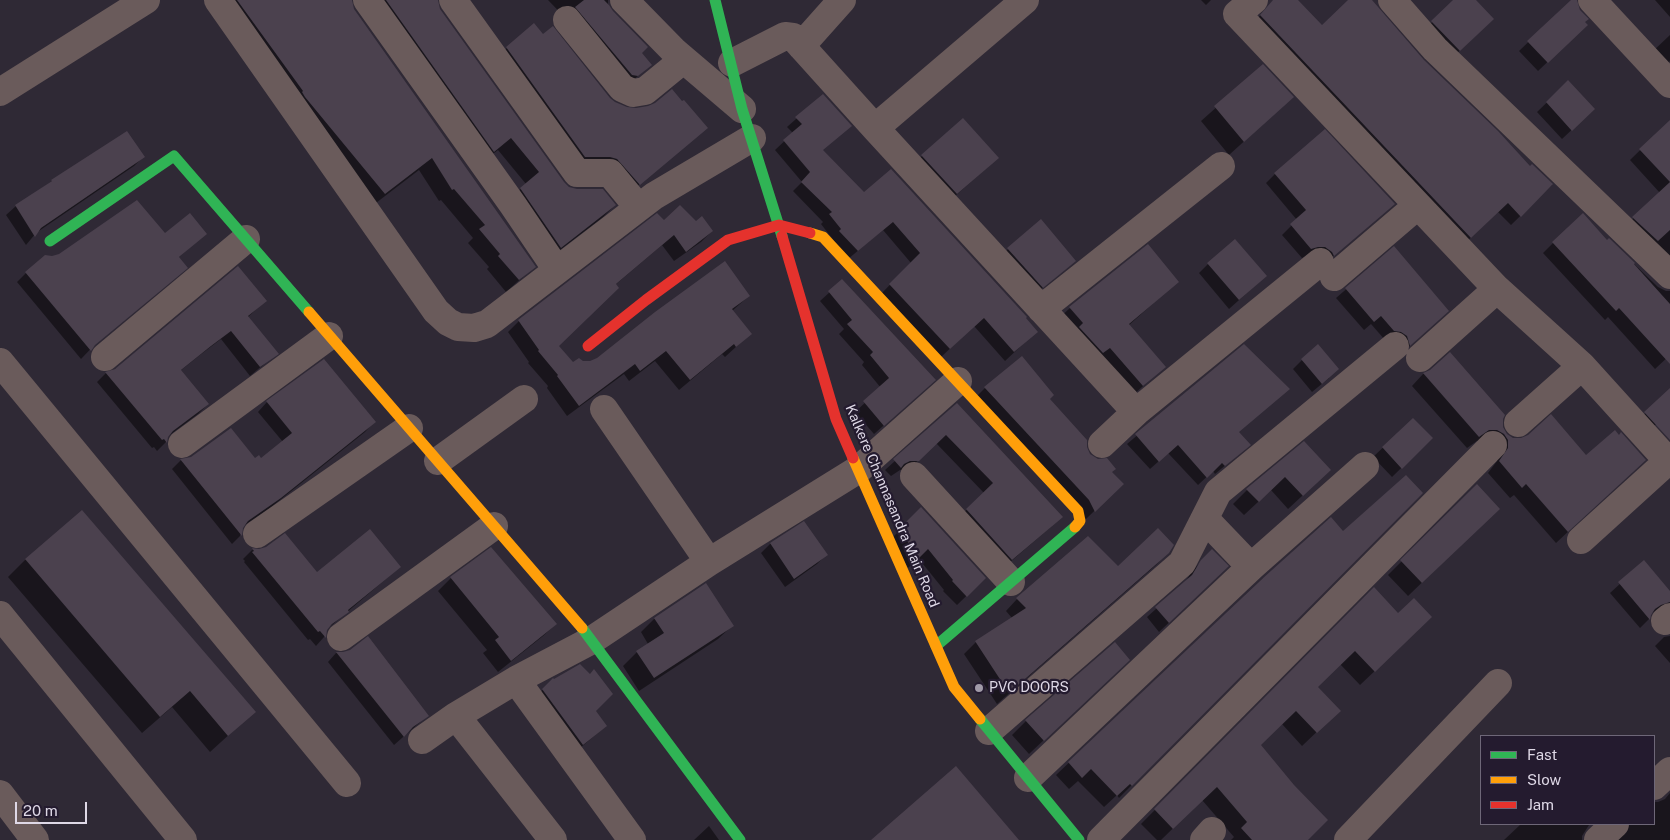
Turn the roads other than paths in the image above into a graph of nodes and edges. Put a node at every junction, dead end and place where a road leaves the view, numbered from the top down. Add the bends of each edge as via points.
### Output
1 (146, 0) edge
2 (218, 0) edge
3 (367, 0) edge
4 (453, 0) edge
5 (624, 0) edge
6 (715, 0) edge
7 (842, 0) edge
8 (1025, 0) edge
9 (1254, 0) edge
10 (1392, 0) edge
11 (1592, 0) edge
12 (568, 20) dead end
13 (801, 46) junction
14 (683, 60) junction
15 (732, 63) junction
16 (1670, 84) edge
17 (0, 92) edge
18 (742, 108) junction
19 (875, 128) junction
20 (752, 138) junction
21 (1221, 166) dead end
22 (1417, 206) junction
23 (638, 207) junction
24 (779, 225) junction
25 (246, 239) junction
26 (50, 241) dead end
27 (557, 270) junction
28 (1670, 275) edge
29 (1497, 289) junction
30 (1041, 309) junction
31 (329, 336) junction
32 (588, 346) dead end
33 (1395, 346) dead end
34 (105, 357) dead end
35 (1420, 358) dead end
36 (0, 362) edge
37 (1582, 366) junction
38 (958, 382) junction
39 (524, 399) dead end
40 (604, 409) dead end
41 (1136, 412) junction
42 (1518, 423) dead end
43 (409, 428) junction
44 (182, 444) dead end
45 (1102, 444) dead end
46 (1493, 445) dead end
47 (438, 461) junction
48 (1669, 462) edge
49 (1365, 466) dead end
50 (859, 469) junction
51 (914, 476) dead end
52 (1205, 519) junction
53 (494, 526) junction
54 (257, 534) dead end
55 (1581, 540) dead end
56 (709, 562) junction
57 (1251, 567) junction
58 (1011, 582) junction
59 (0, 615) edge
60 (341, 637) dead end
61 (592, 640) junction
62 (936, 646) junction
63 (516, 680) junction
64 (1498, 683) dead end
65 (456, 716) junction
66 (989, 731) junction
67 (422, 740) dead end
68 (1670, 771) edge
69 (1028, 778) junction
70 (347, 783) dead end
71 (1655, 785) edge
72 (0, 794) edge
73 (1614, 825) edge
74 (35, 840) edge
75 (183, 840) edge
76 (553, 840) edge
77 (632, 840) edge
78 (740, 840) edge
79 (1079, 840) edge
80 (1101, 840) edge
81 (1348, 840) edge
82 (1598, 840) edge

1 - 17 street
2 - 27 street via 436,311 448,322 458,327 474,328 487,324
3 - 27 street
4 - 23 street via 577,173 610,172
5 - 14 street
6 - 15 street, Kalkere Channasandra Main Road
7 - 13 street
8 - 19 street
9 - 22 street via 1237,14
10 - 28 street via 1435,49
11 - 16 street
12 - 14 street via 622,88 633,93 645,91
13 - 15 street via 793,36 785,36
13 - 19 street
14 - 18 street
15 - 18 street, Kalkere Channasandra Main Road
18 - 20 street, Kalkere Channasandra Main Road
19 - 30 street
20 - 23 street
20 - 24 street, Kalkere Channasandra Main Road
21 - 30 street
22 - 29 street
22 - 41 street
23 - 27 street
24 - 32 street via 728,240
24 - 38 street via 823,237
24 - 50 street, Kalkere Channasandra Main Road via 836,419
25 - 26 street via 174,156
25 - 31 street
25 - 34 street
29 - 35 street
29 - 37 street
30 - 41 street
31 - 43 street
31 - 44 street
33 - 52 street via 1218,492
36 - 70 street
37 - 42 street
37 - 48 street
38 - 50 street
38 - 58 street via 1080,515 1080,521 1073,529
39 - 47 street
40 - 56 street
41 - 45 street
43 - 47 street
43 - 54 street
46 - 80 street
47 - 53 street
48 - 55 street
49 - 57 street
50 - 56 street
50 - 62 street, Kalkere Channasandra Main Road
51 - 58 street
52 - 57 street
52 - 66 street via 1182,563
53 - 60 street
53 - 61 street
56 - 61 street
57 - 69 street
58 - 62 street
59 - 75 street
61 - 63 street
61 - 78 street
62 - 66 street, Kalkere Channasandra Main Road via 954,688
63 - 65 street
63 - 77 street
64 - 81 street
65 - 67 street
65 - 76 street
66 - 69 street, Kalkere Channasandra Main Road
68 - 71 street
69 - 79 street, Kalkere Channasandra Main Road
72 - 74 street
73 - 82 street

